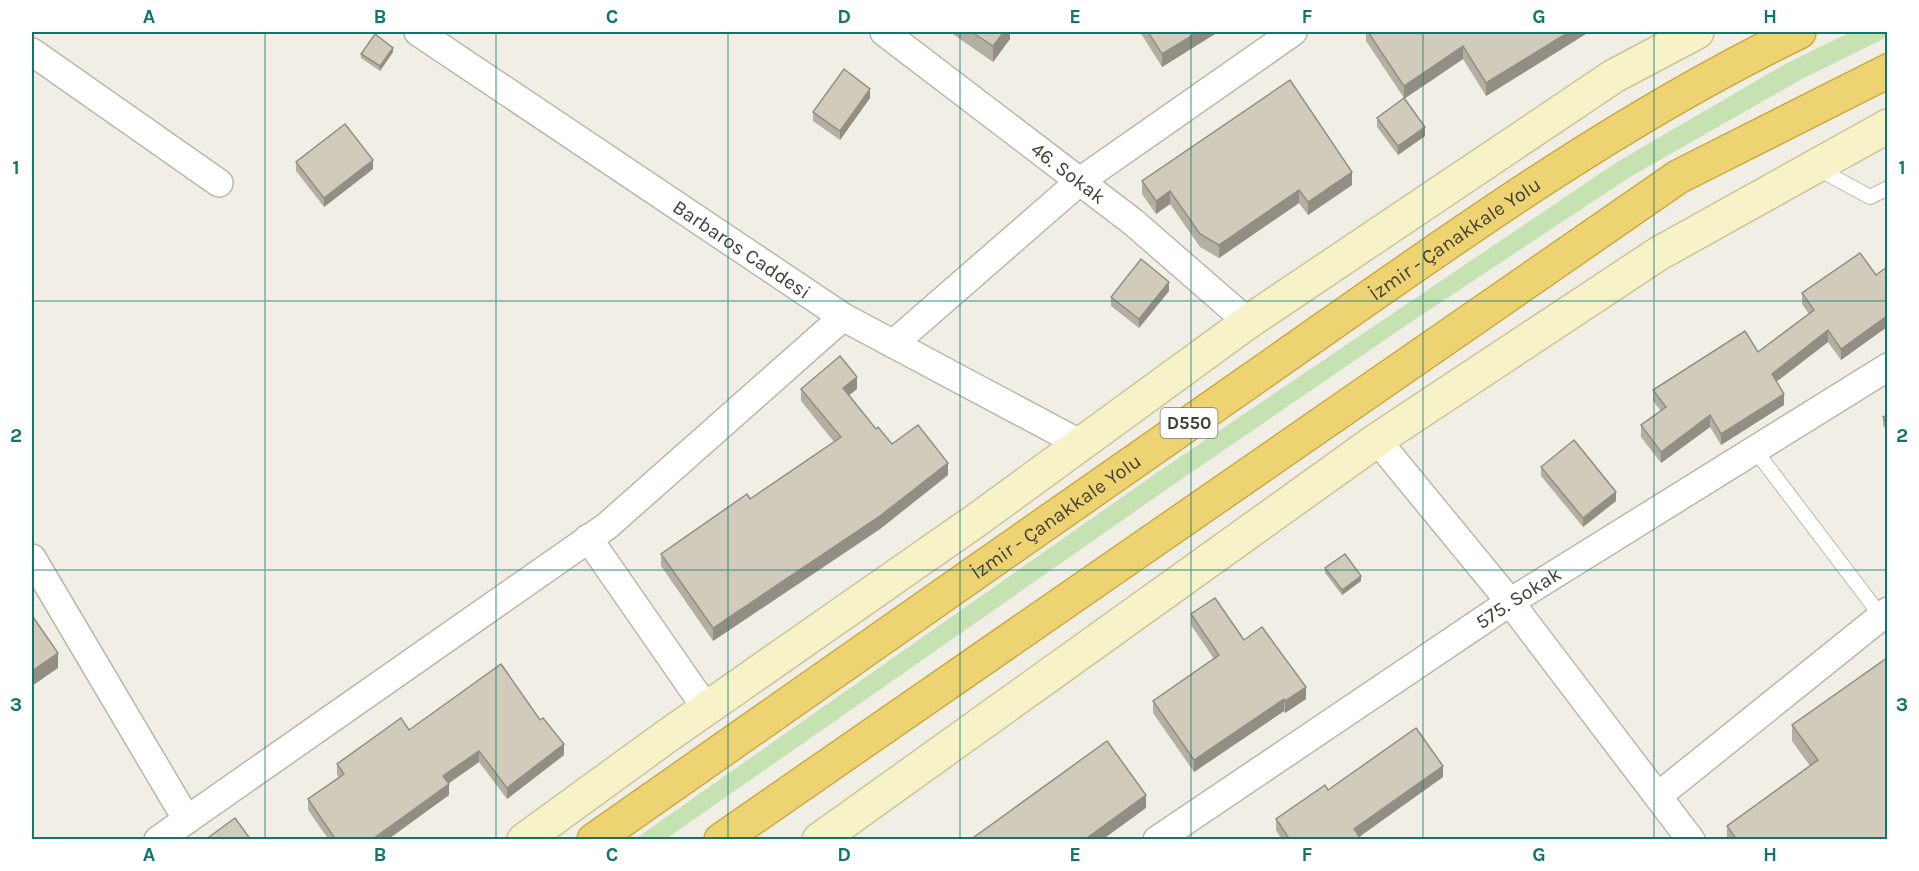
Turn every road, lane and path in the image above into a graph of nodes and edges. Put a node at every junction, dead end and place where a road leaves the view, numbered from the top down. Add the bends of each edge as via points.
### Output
1 (418, 32) edge
2 (884, 32) edge
3 (1293, 32) edge
4 (1697, 32) edge
5 (1799, 32) edge
6 (32, 52) edge
7 (1887, 71) edge
8 (1887, 126) edge
9 (1817, 168) junction
10 (1080, 181) junction
11 (219, 183) dead end
12 (1887, 188) edge
13 (843, 317) junction
14 (1248, 322) junction
15 (893, 344) junction
16 (1887, 367) edge
17 (1377, 440) junction
18 (1081, 444) junction
19 (1755, 450) junction
20 (588, 538) junction
21 (32, 558) edge
22 (1510, 602) junction
23 (1884, 614) edge
24 (706, 708) junction
25 (1658, 796) junction
26 (187, 820) junction
27 (1681, 836) edge
28 (159, 840) edge
29 (524, 840) edge
30 (594, 840) edge
31 (721, 840) edge
32 (819, 840) edge
33 (1157, 840) edge

1 - 13 street, Barbaros Caddesi
2 - 10 street, 46. Sokak
3 - 10 street
4 - 14 main road via 1614,76
5 - 30 highway, İzmir - Çanakkale Yolu / D550 via 1730,65 1608,137 1455,238
6 - 11 street
7 - 31 highway via 1678,177
8 - 9 main road
9 - 12 lane via 1870,197
9 - 17 main road via 1658,254
10 - 14 street, 46. Sokak
10 - 15 street
13 - 15 street, Barbaros Caddesi
13 - 20 street
14 - 18 main road
15 - 18 street, Barbaros Caddesi
16 - 19 street, 575. Sokak
17 - 22 street
17 - 32 main road
18 - 24 main road
19 - 22 street, 575. Sokak
19 - 23 lane
20 - 24 street
20 - 26 street
21 - 26 street
22 - 25 street
22 - 33 street, 575. Sokak
23 - 25 street
24 - 29 main road
25 - 27 street
26 - 28 street

